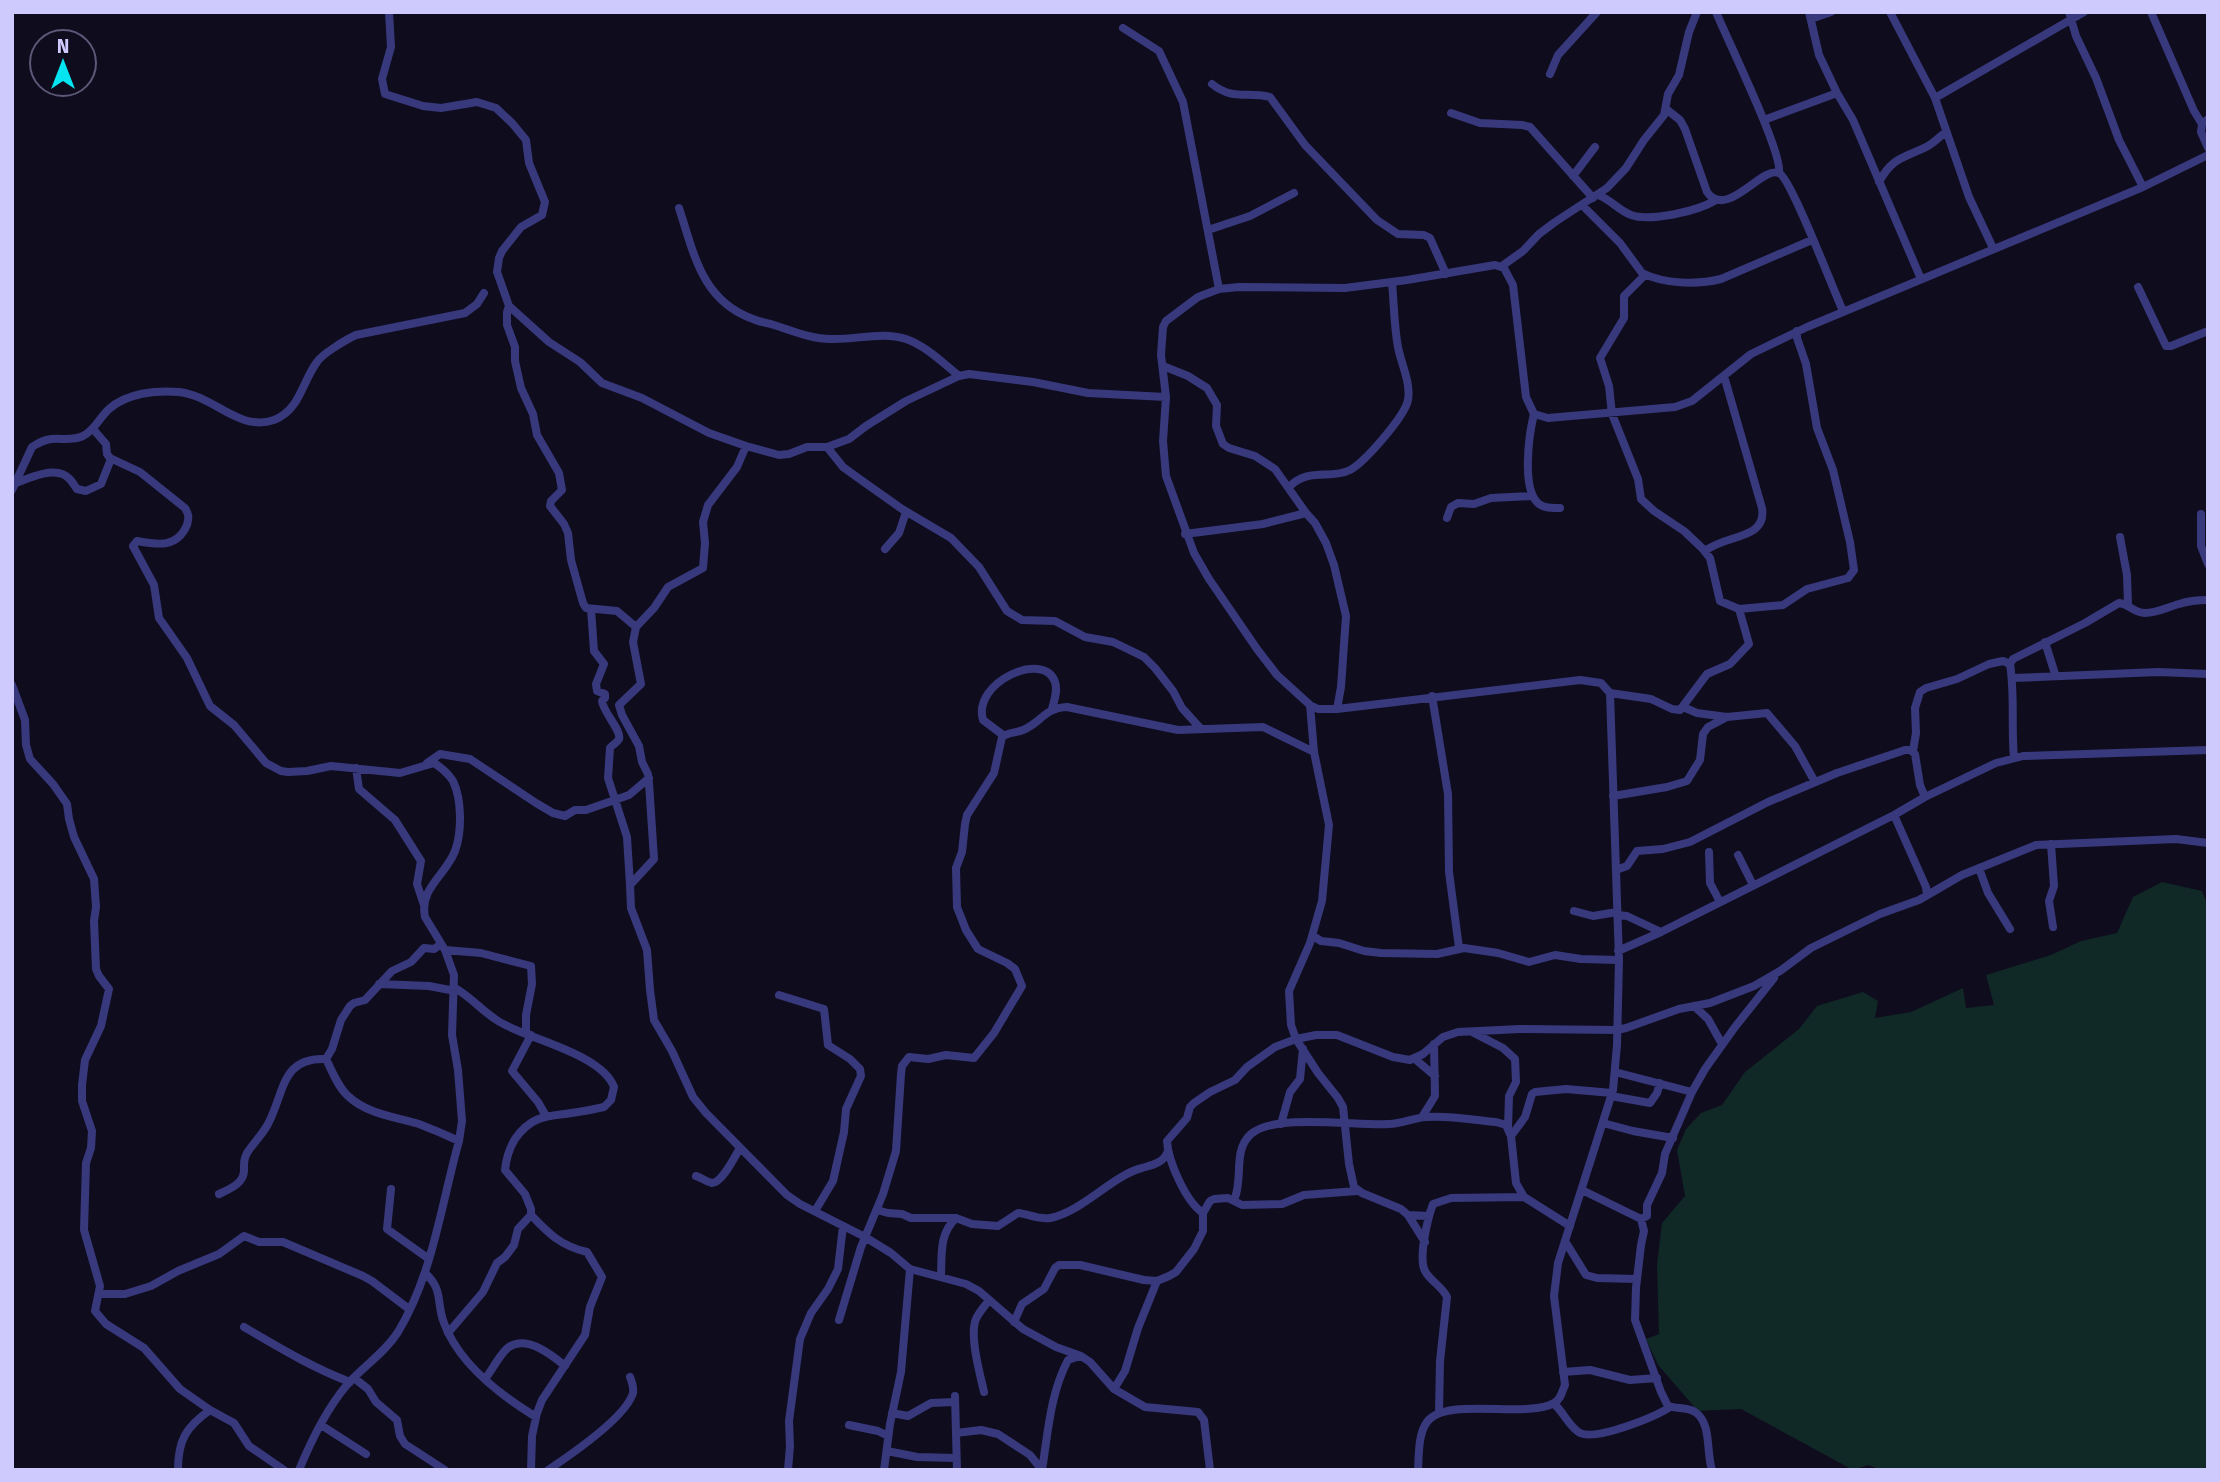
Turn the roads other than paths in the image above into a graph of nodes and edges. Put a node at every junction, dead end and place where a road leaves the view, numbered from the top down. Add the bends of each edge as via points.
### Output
1 (389, 12) edge
2 (1597, 12) edge
3 (1698, 12) edge
4 (1716, 12) edge
5 (1831, 12) edge
6 (1890, 12) edge
7 (2084, 12) edge
8 (2151, 12) edge
9 (2070, 15) edge
10 (1810, 16) edge
11 (1123, 28) dead end
12 (1550, 74) dead end
13 (1212, 85) dead end
14 (1837, 93) junction
15 (1935, 98) junction
16 (1666, 108) junction
17 (1451, 113) dead end
18 (1764, 120) junction
19 (2205, 122) edge
20 (1946, 132) junction
21 (1595, 147) dead end
22 (2208, 148) edge
23 (2208, 155) edge
24 (1779, 173) junction
25 (1573, 176) junction
26 (1879, 182) junction
27 (2143, 187) junction
28 (1294, 193) dead end
29 (1595, 197) junction
30 (1716, 200) junction
31 (1582, 205) junction
32 (680, 208) dead end
33 (1208, 230) junction
34 (1812, 240) junction
35 (1993, 248) junction
36 (1502, 266) junction
37 (1446, 274) junction
38 (1645, 275) junction
39 (1921, 279) junction
40 (1392, 282) junction
41 (2138, 287) dead end
42 (1219, 289) junction
43 (484, 293) dead end
44 (509, 306) junction
45 (1843, 311) junction
46 (1797, 331) junction
47 (2208, 331) edge
48 (1163, 366) junction
49 (959, 376) junction
50 (1724, 376) junction
51 (1166, 397) junction
52 (1534, 414) junction
53 (1612, 414) junction
54 (93, 429) junction
55 (746, 446) junction
56 (828, 447) junction
57 (111, 459) junction
58 (14, 487) edge
59 (1289, 487) junction
60 (1533, 496) junction
61 (1560, 508) dead end
62 (906, 512) junction
63 (1306, 513) junction
64 (2201, 514) dead end
65 (1447, 518) dead end
66 (1185, 534) junction
67 (2120, 537) dead end
68 (885, 549) dead end
69 (1705, 551) junction
70 (2208, 564) edge
71 (2208, 600) edge
72 (2128, 606) junction
73 (591, 609) junction
74 (1739, 609) junction
75 (636, 627) junction
76 (2045, 642) junction
77 (2010, 664) junction
78 (2055, 674) junction
79 (2208, 674) edge
80 (2013, 678) junction
81 (12, 685) edge
82 (1610, 693) junction
83 (1432, 696) junction
84 (1310, 705) junction
85 (1683, 708) junction
86 (1052, 709) junction
87 (1337, 709) junction
88 (1727, 717) junction
89 (1202, 729) junction
90 (1003, 735) junction
91 (2208, 750) edge
92 (1913, 751) junction
93 (1314, 752) junction
94 (2014, 758) junction
95 (427, 764) junction
96 (356, 768) junction
97 (649, 778) junction
98 (1815, 782) junction
99 (1613, 796) junction
100 (1925, 797) junction
101 (615, 801) junction
102 (1894, 815) junction
103 (2208, 843) edge
104 (2051, 844) junction
105 (1709, 852) dead end
106 (1738, 855) dead end
107 (1979, 868) junction
108 (1616, 870) junction
109 (630, 885) junction
110 (1754, 885) junction
111 (1927, 895) junction
112 (1720, 902) junction
113 (424, 905) junction
114 (1574, 911) dead end
115 (1617, 913) junction
116 (2053, 926) dead end
117 (2010, 929) dead end
118 (1661, 932) junction
119 (1313, 936) junction
120 (443, 947) junction
121 (1459, 948) junction
122 (1618, 955) junction
123 (1780, 971) junction
124 (379, 984) junction
125 (455, 989) junction
126 (779, 995) dead end
127 (1694, 1006) junction
128 (1617, 1030) junction
129 (1471, 1032) junction
130 (529, 1035) junction
131 (1296, 1039) junction
132 (1434, 1044) junction
133 (1722, 1044) junction
134 (1303, 1049) junction
135 (326, 1059) junction
136 (1415, 1059) junction
137 (1615, 1072) junction
138 (1435, 1076) junction
139 (1660, 1083) junction
140 (1692, 1092) junction
141 (1612, 1094) junction
142 (546, 1116) junction
143 (1422, 1117) junction
144 (1603, 1123) junction
145 (1281, 1124) junction
146 (1346, 1124) junction
147 (1510, 1132) junction
148 (1673, 1138) junction
149 (459, 1141) junction
150 (740, 1148) junction
151 (1168, 1151) junction
152 (696, 1176) dead end
153 (391, 1189) dead end
154 (1582, 1190) junction
155 (1357, 1191) junction
156 (219, 1194) dead end
157 (1524, 1197) junction
158 (1234, 1200) junction
159 (877, 1210) junction
160 (816, 1211) junction
161 (1203, 1213) junction
162 (531, 1215) junction
163 (1408, 1215) junction
164 (1429, 1216) junction
165 (956, 1218) junction
166 (1641, 1219) junction
167 (843, 1226) junction
168 (1570, 1226) junction
169 (865, 1237) junction
170 (1565, 1241) junction
171 (1424, 1242) junction
172 (429, 1259) junction
173 (911, 1269) junction
174 (425, 1273) junction
175 (941, 1276) junction
176 (1637, 1279) junction
177 (1157, 1281) junction
178 (100, 1294) junction
179 (989, 1300) junction
180 (409, 1309) junction
181 (839, 1320) dead end
182 (1014, 1322) junction
183 (244, 1326) dead end
184 (448, 1333) junction
185 (1082, 1356) junction
186 (565, 1366) junction
187 (1563, 1372) junction
188 (630, 1377) dead end
189 (1657, 1378) junction
190 (352, 1380) junction
191 (485, 1380) junction
192 (1114, 1389) junction
193 (984, 1392) dead end
194 (1554, 1404) junction
195 (1670, 1407) junction
196 (210, 1410) junction
197 (892, 1413) junction
198 (1439, 1413) junction
199 (536, 1417) junction
200 (321, 1425) junction
201 (849, 1425) dead end
202 (956, 1433) junction
203 (888, 1436) junction
204 (887, 1451) junction
205 (366, 1454) dead end
206 (956, 1458) junction
207 (178, 1470) edge
208 (284, 1470) edge
209 (299, 1470) edge
210 (445, 1470) edge
211 (531, 1470) edge
212 (548, 1470) edge
213 (788, 1470) edge
214 (884, 1470) edge
215 (957, 1470) edge
216 (1210, 1470) edge
217 (1418, 1470) edge
218 (1712, 1470) edge

1 - 44 street via 391,47 382,79 385,94 441,108 487,104 526,140 529,163 545,202 542,215 517,232 499,258 497,272
2 - 12 street via 1558,55
3 - 16 street
4 - 18 street
5 - 10 street
6 - 15 street
7 - 9 street
8 - 19 street via 2194,111
9 - 15 street
9 - 27 street via 2119,140
10 - 14 street via 1819,55
11 - 33 street via 1159,51 1180,95
13 - 37 street via 1223,93 1270,96 1305,145 1377,220 1398,234 1430,238
14 - 18 street
14 - 26 street
15 - 20 street
16 - 29 street via 1626,169
16 - 30 street via 1685,129 1707,192
17 - 25 street via 1480,123 1530,127
18 - 24 street via 1780,163
19 - 22 street via 2201,132
20 - 26 street via 1930,145 1896,159
20 - 35 street
21 - 25 street
23 - 27 street
24 - 30 street
24 - 34 street
25 - 29 street
26 - 39 street
27 - 35 street
28 - 33 street via 1250,216
29 - 30 street via 1641,217 1686,212
29 - 31 street
31 - 36 street
31 - 38 street
32 - 49 street via 707,284 736,310 815,338 902,338 925,349
33 - 42 street
34 - 38 street via 1707,282
34 - 45 street
35 - 39 street
36 - 37 street
36 - 52 street via 1513,285 1526,397
37 - 40 street
38 - 53 street via 1624,296 1623,318 1600,358
39 - 45 street
40 - 42 street via 1345,288
40 - 59 street via 1397,345 1408,387 1406,405 1356,466 1339,474 1304,477
41 - 47 street via 2166,346
42 - 48 street via 1198,297 1166,321
43 - 54 street via 465,313 349,338 323,355 297,402 275,419 243,421 203,398 159,392 123,400
44 - 55 street via 602,383
44 - 73 street via 507,325 521,388 534,414 537,435 559,473 562,490 550,506 568,533 581,596
45 - 46 street
46 - 50 street via 1751,354
46 - 74 street via 1854,570 1848,578 1807,589 1783,605
48 - 51 street
48 - 59 street via 1199,382 1211,394 1223,444 1271,465
49 - 51 street via 1033,382 1100,395
49 - 56 street
50 - 53 street via 1684,405
50 - 69 street via 1763,517 1758,528
51 - 66 street via 1166,475
52 - 53 street via 1548,418
52 - 60 street via 1528,442
53 - 69 street via 1638,479 1641,499
54 - 57 street
54 - 58 street via 80,437 53,439 32,447
55 - 56 street via 779,455
55 - 75 street via 737,467 708,505 703,522 703,568 668,587
56 - 62 street via 843,467
57 - 58 street via 102,484 86,491 56,473 33,476
57 - 96 street via 139,472 188,513 184,531 175,541 137,541 134,546 154,585 159,618 187,658 210,706 234,724 266,763 281,771
59 - 63 street
60 - 61 street via 1542,506
60 - 65 street via 1458,503
62 - 68 street via 899,533
62 - 89 street via 951,537 1015,617 1055,621 1085,637 1119,644 1148,660
63 - 66 street via 1264,524
63 - 87 street via 1332,556 1346,616
64 - 70 street
66 - 84 street via 1209,579 1257,649
67 - 72 street
69 - 74 street via 1720,601
71 - 72 street via 2143,613
72 - 76 street via 2119,603
73 - 75 street via 617,611
73 - 101 street via 594,651 604,666 597,691 606,695 603,708 619,736 610,747 608,772
74 - 85 street via 1749,639 1747,647 1730,664 1707,674
75 - 97 street via 633,642 641,684 619,705
76 - 77 street
76 - 78 street
77 - 80 street
77 - 92 street via 1989,664 1920,692
78 - 79 street
78 - 80 street
80 - 94 street
81 - 178 street via 25,720 30,759 67,804 74,837 94,879 96,970 109,989 101,1026 85,1060 82,1101 92,1131 84,1230
82 - 83 street via 1601,683 1580,680
82 - 85 street
82 - 99 street
83 - 87 street
83 - 121 street via 1448,793 1449,872
84 - 87 street
84 - 93 street
85 - 88 street
86 - 89 street via 1067,707 1178,730
86 - 90 street via 1025,730
86 - 90 street via 1056,686 1051,676 1029,669 1011,673 995,685 981,706 983,720
88 - 98 street via 1767,713 1795,746
88 - 99 street via 1703,734 1700,760 1686,781
89 - 93 street via 1263,727
90 - 159 street via 994,773 967,815 955,876 957,907 978,949 1015,969 1021,986 974,1058 947,1055 905,1061 896,1151
91 - 94 street
92 - 98 street
92 - 100 street
93 - 119 street via 1329,825 1322,901
94 - 100 street
95 - 96 street via 400,773
95 - 101 street via 439,754 468,758 563,816
95 - 113 street via 443,769 454,782 459,816 456,850 430,886
96 - 113 street via 360,791 394,820 421,860 417,884
97 - 101 street
97 - 109 street via 654,859
98 - 108 street via 1696,839 1637,851 1627,866
99 - 108 street
100 - 102 street
101 - 109 street via 627,837
102 - 110 street
102 - 111 street
103 - 104 street via 2176,839
104 - 107 street via 2014,852
104 - 116 street
105 - 112 street via 1710,883
106 - 110 street
107 - 111 street
107 - 117 street
108 - 115 street
109 - 150 street via 632,913 647,950 654,1020 693,1097
110 - 112 street
111 - 123 street via 1811,948
112 - 118 street
113 - 120 street via 425,918
114 - 115 street via 1593,916
115 - 118 street
115 - 122 street
118 - 122 street
119 - 121 street via 1381,953 1437,954
119 - 131 street via 1289,991
120 - 124 street via 425,948
120 - 125 street
120 - 130 street via 531,966 532,993 526,1015
121 - 122 street via 1529,962 1555,955 1581,959
122 - 128 street
123 - 127 street via 1754,986
123 - 133 street
124 - 125 street
124 - 135 street via 365,1000 350,1006
125 - 130 street via 498,1021
125 - 149 street via 452,1035 462,1121
126 - 160 street via 824,1009 828,1045 860,1069 846,1109 833,1181
127 - 128 street
127 - 133 street
128 - 129 street
128 - 137 street
129 - 132 street via 1450,1034
129 - 147 street via 1516,1059 1516,1082 1509,1096
130 - 142 street via 512,1071
130 - 142 street via 579,1056 614,1087 604,1107
131 - 134 street
131 - 136 street via 1337,1035 1392,1057
131 - 151 street via 1275,1047 1240,1076 1191,1105 1187,1118 1167,1141
132 - 136 street
132 - 138 street
133 - 140 street
134 - 145 street via 1300,1079 1290,1092
134 - 146 street via 1338,1098
135 - 149 street via 348,1097 379,1114
135 - 156 street via 297,1064 265,1130 246,1155 245,1173 237,1185
136 - 138 street
137 - 139 street
137 - 141 street
138 - 143 street via 1433,1101
139 - 140 street
139 - 141 street via 1650,1103
140 - 148 street
141 - 144 street
141 - 147 street via 1566,1089 1535,1092 1524,1117
142 - 162 street via 522,1128 506,1162 505,1170 525,1194
143 - 146 street via 1389,1124
143 - 147 street via 1496,1122
144 - 148 street
144 - 154 street
145 - 146 street
145 - 158 street via 1252,1133 1242,1146
146 - 155 street via 1350,1173
147 - 157 street via 1516,1183
148 - 166 street via 1647,1216
149 - 172 street
150 - 152 street via 717,1181
150 - 160 street via 788,1195
151 - 161 street via 1190,1200
151 - 165 street via 1152,1167 1139,1169 1058,1216 1018,1213 998,1226
153 - 172 street via 387,1229
154 - 166 street
154 - 168 street
155 - 158 street via 1304,1195 1282,1204 1242,1205
155 - 163 street
157 - 164 street via 1439,1200
157 - 168 street
158 - 161 street via 1214,1199
159 - 165 street via 911,1218
159 - 169 street
160 - 167 street
161 - 177 street via 1203,1231 1194,1249 1176,1272
162 - 184 street via 518,1229 514,1245 497,1263 483,1292
162 - 186 street via 563,1244 587,1252 602,1277 585,1335
163 - 164 street
163 - 171 street
164 - 171 street
165 - 175 street via 943,1239
166 - 176 street via 1644,1231
167 - 169 street
167 - 213 street via 838,1269 800,1339
168 - 170 street
169 - 173 street
169 - 181 street
170 - 176 street via 1586,1275
170 - 187 street via 1554,1296
171 - 198 street via 1425,1273 1447,1297
172 - 174 street
173 - 175 street
173 - 197 street via 901,1372
174 - 180 street
174 - 184 street via 437,1287
175 - 179 street via 966,1284
176 - 189 street via 1635,1320
177 - 182 street via 1059,1265 1044,1289 1022,1304
177 - 192 street via 1125,1371
178 - 180 street via 125,1294 151,1286 219,1254 244,1236 260,1242 284,1242 363,1276
178 - 196 street via 95,1309 106,1324 144,1348 180,1389
179 - 182 street
179 - 193 street via 974,1326
180 - 190 street via 397,1334
182 - 185 street via 1056,1347
183 - 190 street via 332,1375
184 - 191 street
185 - 192 street
185 - 202 street via 1066,1363 1048,1421 1042,1470 1032,1457 998,1434 981,1430
186 - 191 street via 534,1346 516,1345 504,1352
186 - 199 street
187 - 189 street via 1590,1370 1630,1380
187 - 194 street via 1564,1385
188 - 212 street via 632,1395 613,1420
189 - 195 street
190 - 200 street
190 - 210 street via 368,1389 397,1420 405,1444
191 - 199 street
192 - 216 street via 1145,1407 1198,1412 1204,1420
194 - 195 street via 1585,1434 1632,1425
194 - 198 street
195 - 218 street via 1693,1411 1704,1422
196 - 207 street via 184,1436
196 - 208 street via 234,1423 250,1446
197 - 202 street via 908,1416 931,1403 955,1399
197 - 203 street
198 - 217 street via 1424,1424
199 - 211 street
200 - 205 street
200 - 209 street
201 - 203 street
202 - 206 street
203 - 204 street
204 - 206 street
204 - 214 street
206 - 215 street

